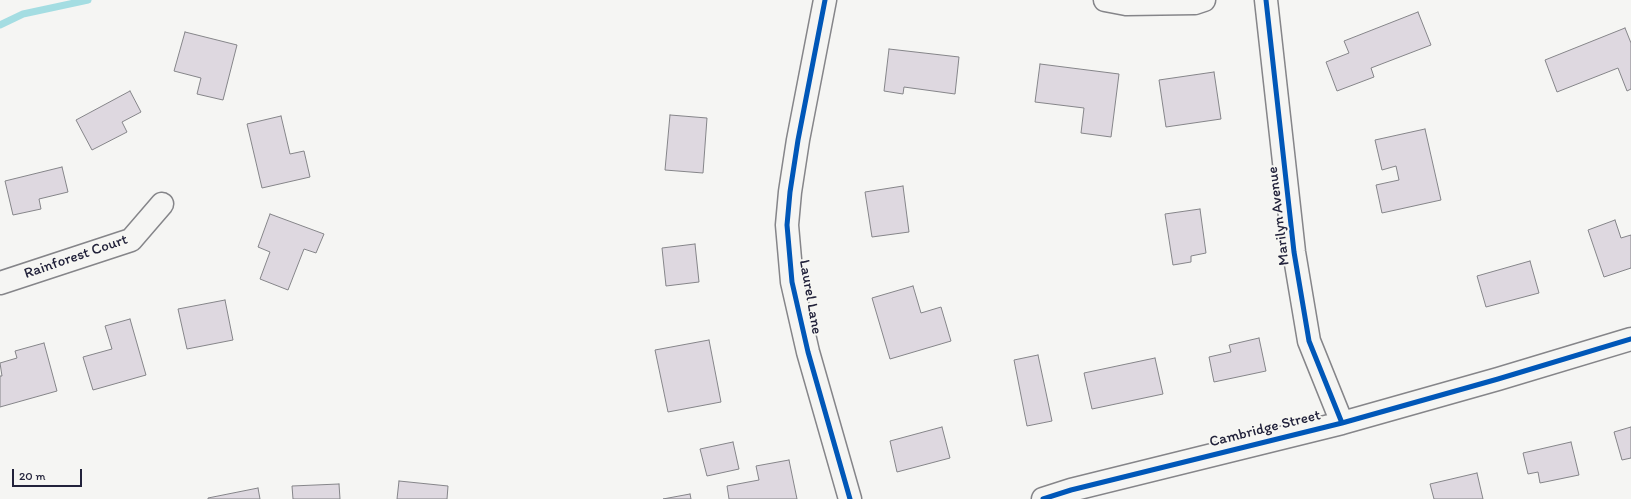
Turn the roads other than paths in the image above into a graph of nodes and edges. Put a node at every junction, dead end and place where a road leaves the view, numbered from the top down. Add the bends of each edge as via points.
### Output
1 (825, 0) edge
2 (1105, 0) edge
3 (1204, 0) edge
4 (1266, 0) edge
5 (162, 204) dead end
6 (0, 283) edge
7 (1631, 339) edge
8 (1342, 423) junction
9 (850, 499) edge
10 (1043, 499) edge

1 - 9 street, Laurel Lane via 798,140 787,225 792,282 808,352
2 - 3 street via 1126,4
4 - 8 street, Marilyn Avenue via 1294,252 1309,341
5 - 6 street, Rainforest Court via 131,240
7 - 8 street, Cambridge Street
8 - 10 street, Cambridge Street

